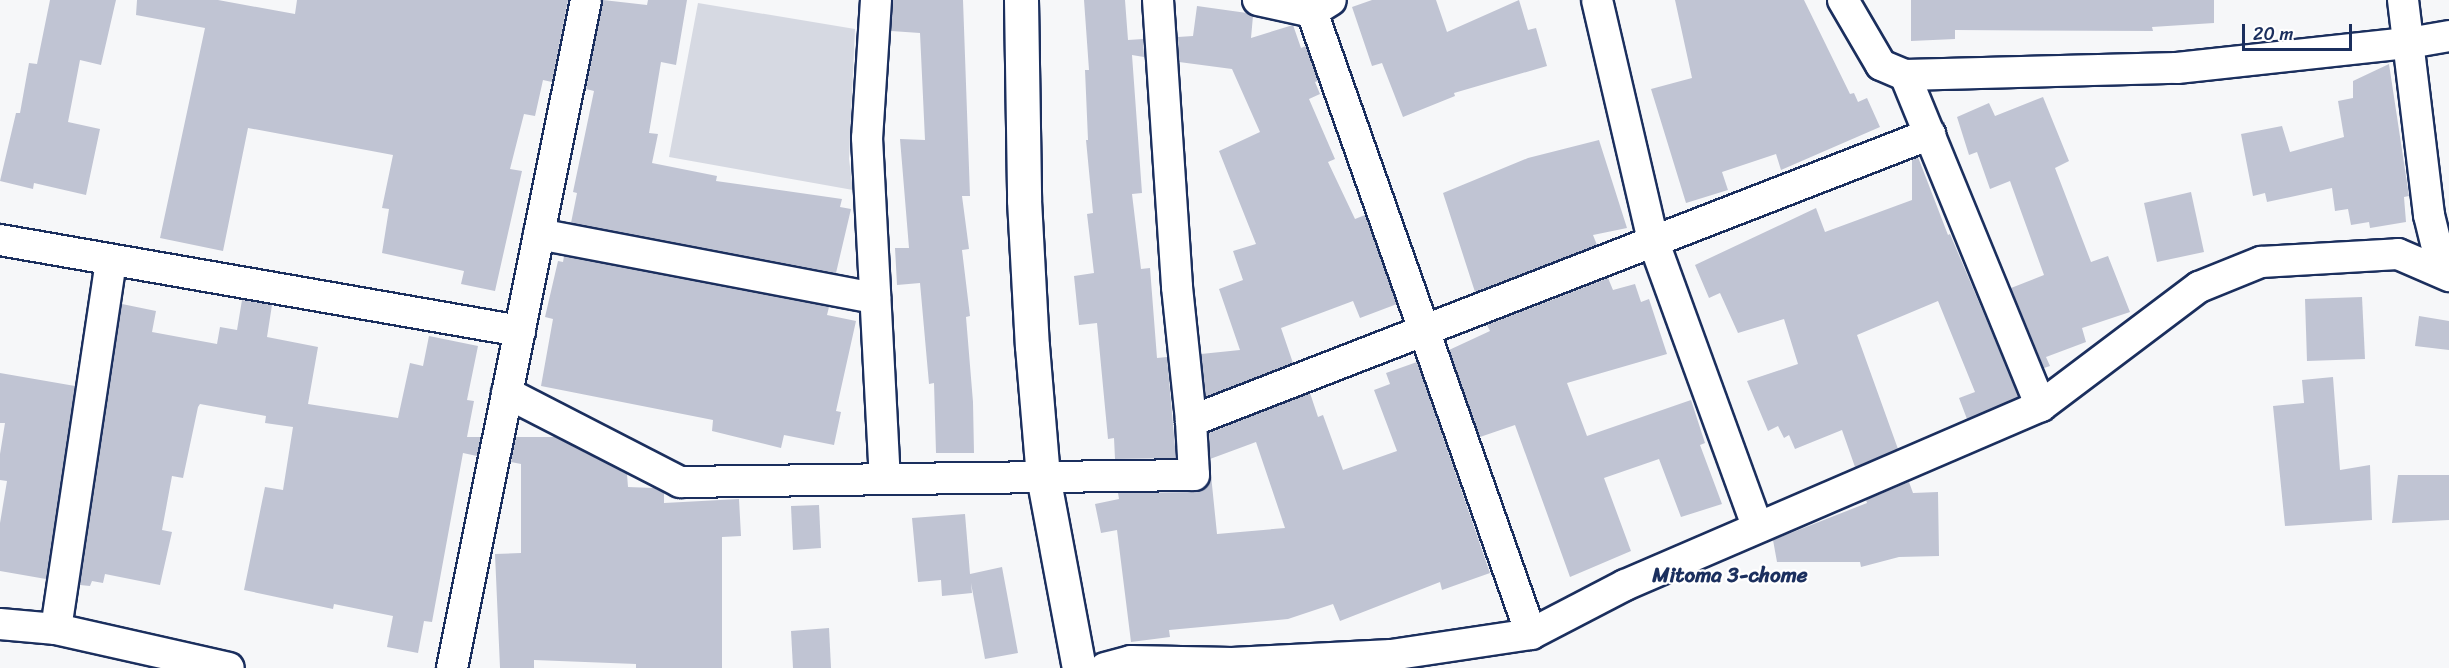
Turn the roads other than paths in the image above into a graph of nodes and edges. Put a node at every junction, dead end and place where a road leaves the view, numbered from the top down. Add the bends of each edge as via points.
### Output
1 (586, 0) edge
2 (876, 0) edge
3 (1021, 0) edge
4 (1158, 0) edge
5 (1258, 0) edge
6 (1597, 0) edge
7 (1843, 0) edge
8 (2403, 0) edge
9 (1322, 6) edge
10 (2449, 36) edge
11 (2409, 43) junction
12 (1905, 75) junction
13 (1930, 134) junction
14 (539, 234) junction
15 (0, 240) edge
16 (1653, 240) junction
17 (111, 260) junction
18 (2446, 274) edge
19 (875, 298) junction
20 (520, 331) junction
21 (1426, 331) junction
22 (507, 393) junction
23 (2041, 406) junction
24 (1191, 421) junction
25 (1043, 476) junction
26 (885, 479) junction
27 (1757, 526) junction
28 (0, 624) edge
29 (56, 629) junction
30 (1531, 634) junction
31 (151, 659) edge
32 (230, 668) edge
33 (452, 668) edge
34 (1078, 668) edge
35 (1105, 668) edge

1 - 14 street
2 - 19 street via 867,138
3 - 25 street via 1025,212
4 - 24 street via 1177,287
5 - 9 street
6 - 16 street
7 - 12 street via 1881,65
8 - 11 street
9 - 21 street
10 - 11 street
11 - 12 street via 2176,68
11 - 18 street via 2429,215
12 - 13 street
13 - 16 street
13 - 23 street
14 - 19 street
14 - 20 street
15 - 17 street
16 - 21 street
16 - 27 street
17 - 20 street
17 - 29 street
18 - 23 street via 2398,254 2261,262 2199,287
19 - 26 street
20 - 22 street
21 - 24 street
21 - 30 street
22 - 26 street via 680,482
22 - 33 street
23 - 27 street
24 - 25 street via 1194,475
25 - 26 street
25 - 34 street
27 - 30 street via 1625,585
28 - 29 street
29 - 31 street
30 - 35 street via 1391,655 1232,663 1131,661
31 - 32 street

